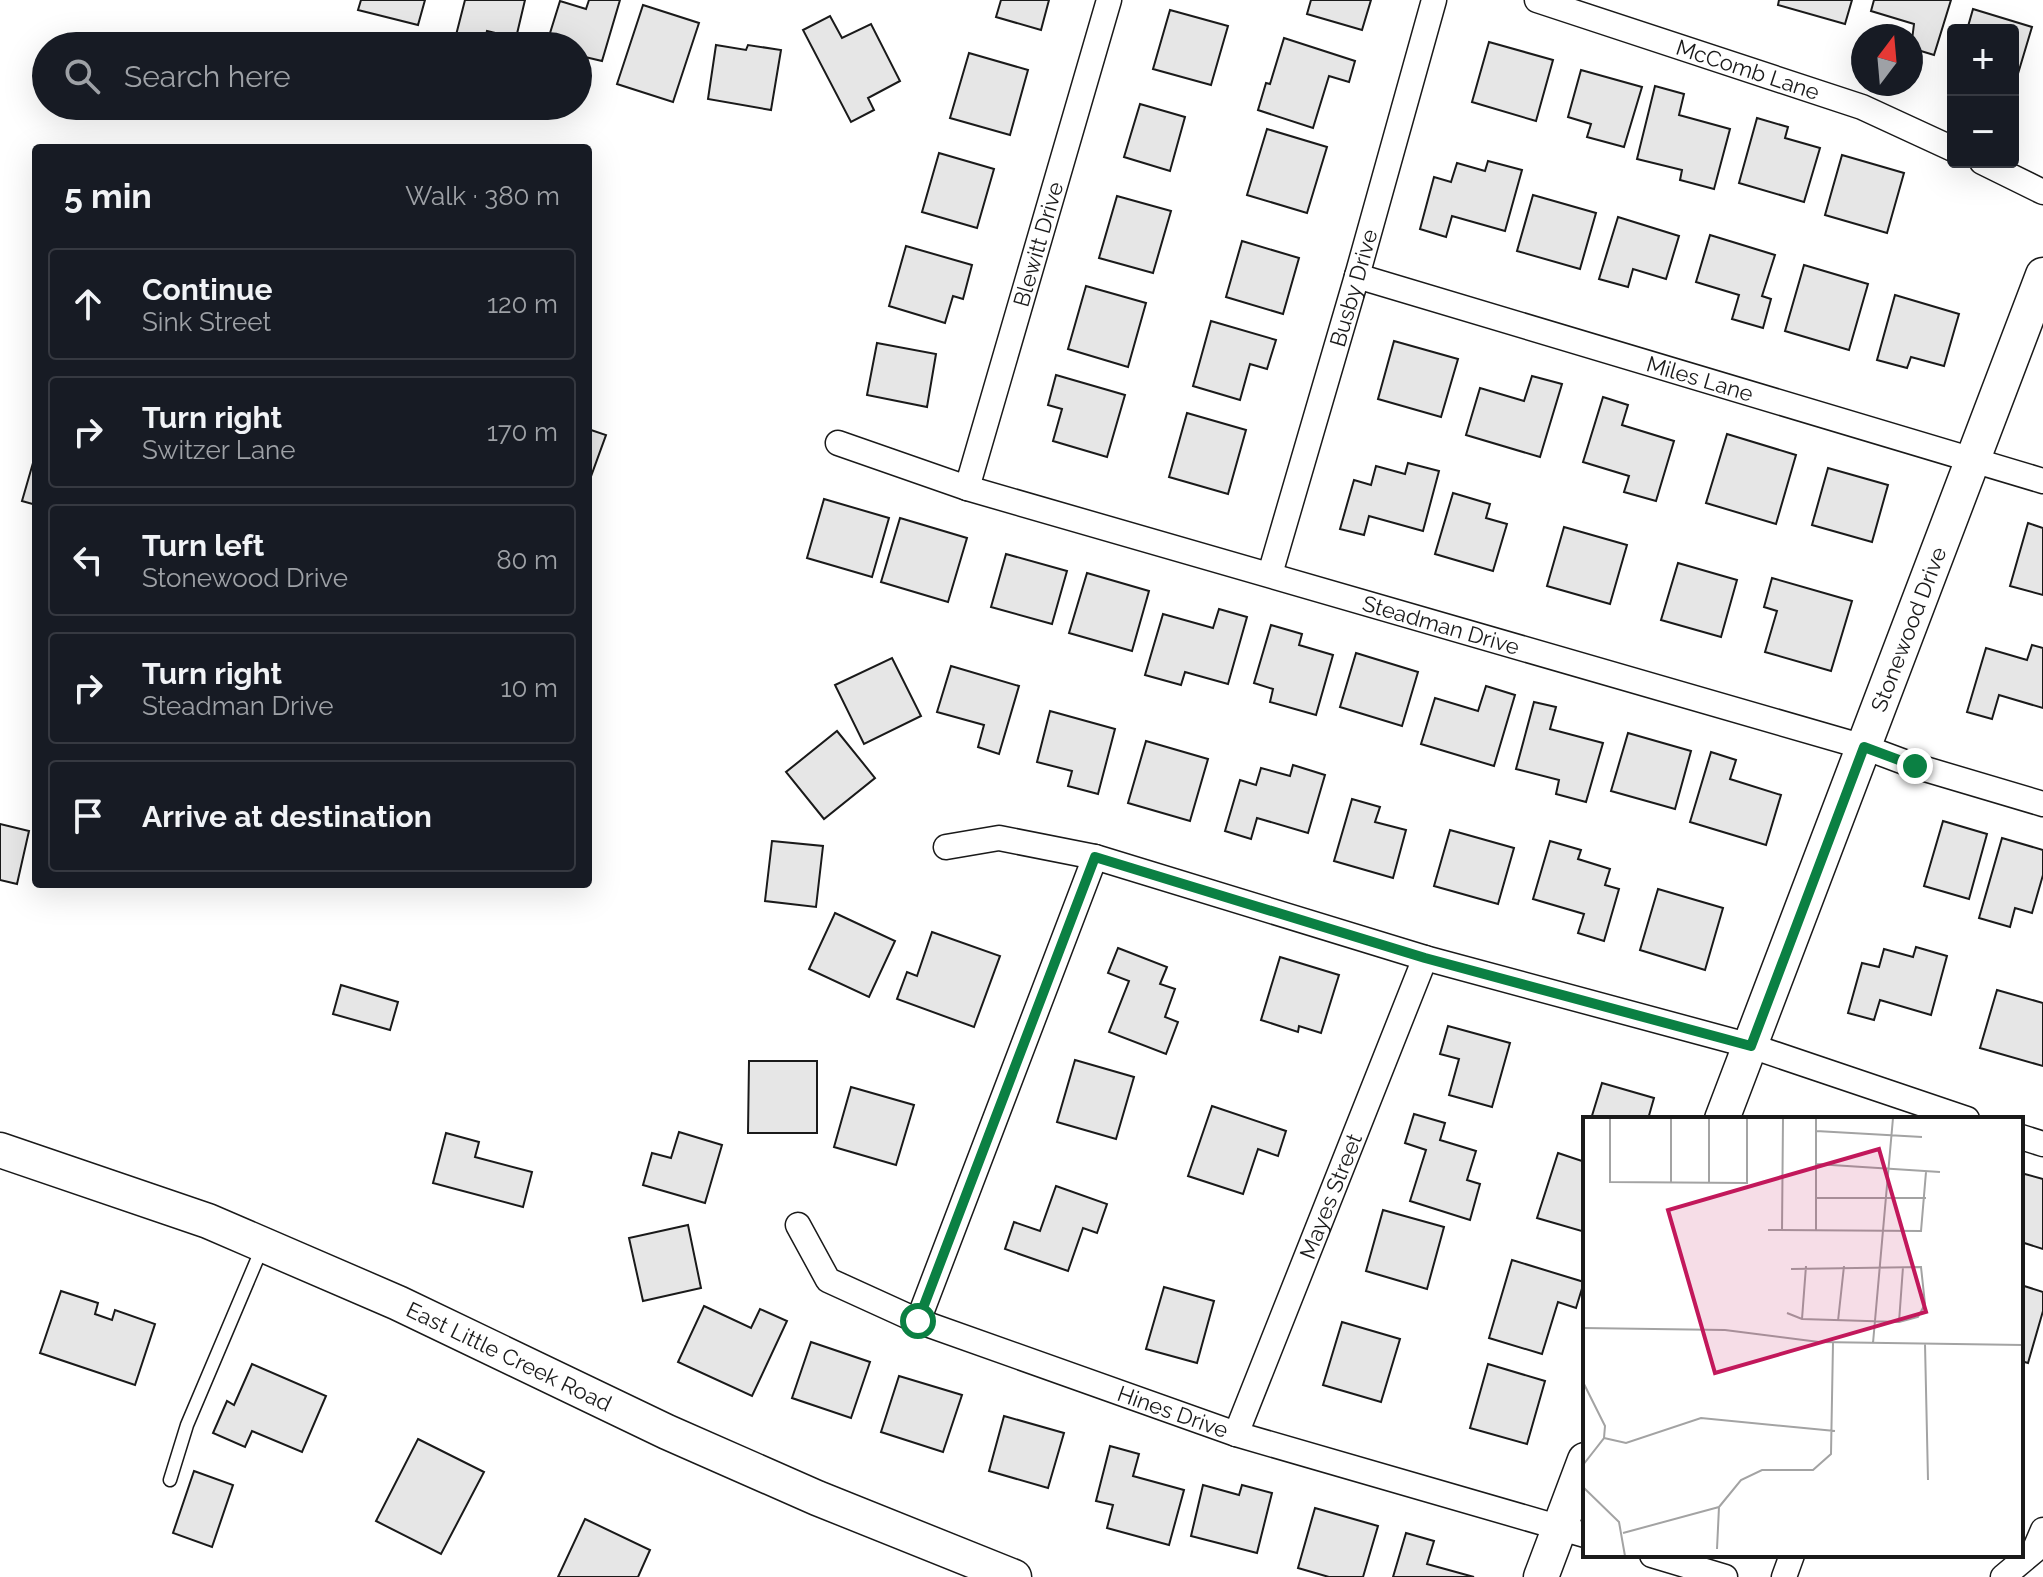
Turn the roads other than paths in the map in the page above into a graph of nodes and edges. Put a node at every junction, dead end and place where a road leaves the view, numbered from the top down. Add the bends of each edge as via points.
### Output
1 (1109, 0) edge
2 (1434, 0) edge
3 (1537, 0) edge
4 (1947, 146) edge
5 (1994, 168) edge
6 (2043, 192) edge
7 (2043, 275) edge
8 (1357, 276) junction
9 (838, 443) dead end
10 (1972, 460) junction
11 (2043, 481) edge
12 (967, 488) junction
13 (1270, 574) junction
14 (1864, 747) junction
15 (2043, 804) edge
16 (946, 847) dead end
17 (1095, 857) junction
18 (1425, 958) junction
19 (1751, 1046) junction
20 (1723, 1117) edge
21 (1956, 1117) edge
22 (2023, 1138) edge
23 (2043, 1144) edge
24 (0, 1150) edge
25 (798, 1225) dead end
26 (264, 1245) junction
27 (918, 1321) junction
28 (1236, 1434) junction
29 (1583, 1471) edge
30 (170, 1480) dead end
31 (2043, 1530) edge
32 (1572, 1531) edge
33 (1659, 1557) edge
34 (1791, 1557) edge
35 (1014, 1577) edge
36 (1541, 1577) edge
37 (1725, 1577) edge
38 (1784, 1577) edge
39 (2003, 1577) edge

1 - 12 street, Blewitt Drive
2 - 8 street, Busby Drive
3 - 4 street, McComb Lane via 1862,107
5 - 6 street
7 - 10 street, Stonewood Drive
8 - 10 street, Miles Lane
8 - 13 street, Busby Drive
9 - 12 street, Steadman Drive
10 - 11 street, Miles Lane
10 - 14 street, Stonewood Drive
12 - 13 street, Steadman Drive
13 - 14 street, Steadman Drive
14 - 15 street, Steadman Drive
14 - 19 street, Stonewood Drive
16 - 17 street via 999,838
17 - 18 street
17 - 27 street
18 - 19 street
18 - 28 street, Mayes Street
19 - 20 street, Stonewood Drive
19 - 21 street
22 - 23 street
24 - 26 street, East Little Creek Road via 201,1218
25 - 27 street, Hines Drive via 828,1280
26 - 30 lane via 187,1425
26 - 35 street, East Little Creek Road via 667,1432
27 - 28 street, Hines Drive
28 - 32 street, Hines Drive
29 - 32 street
31 - 39 street via 2034,1551
32 - 36 street
33 - 37 street
34 - 38 street

